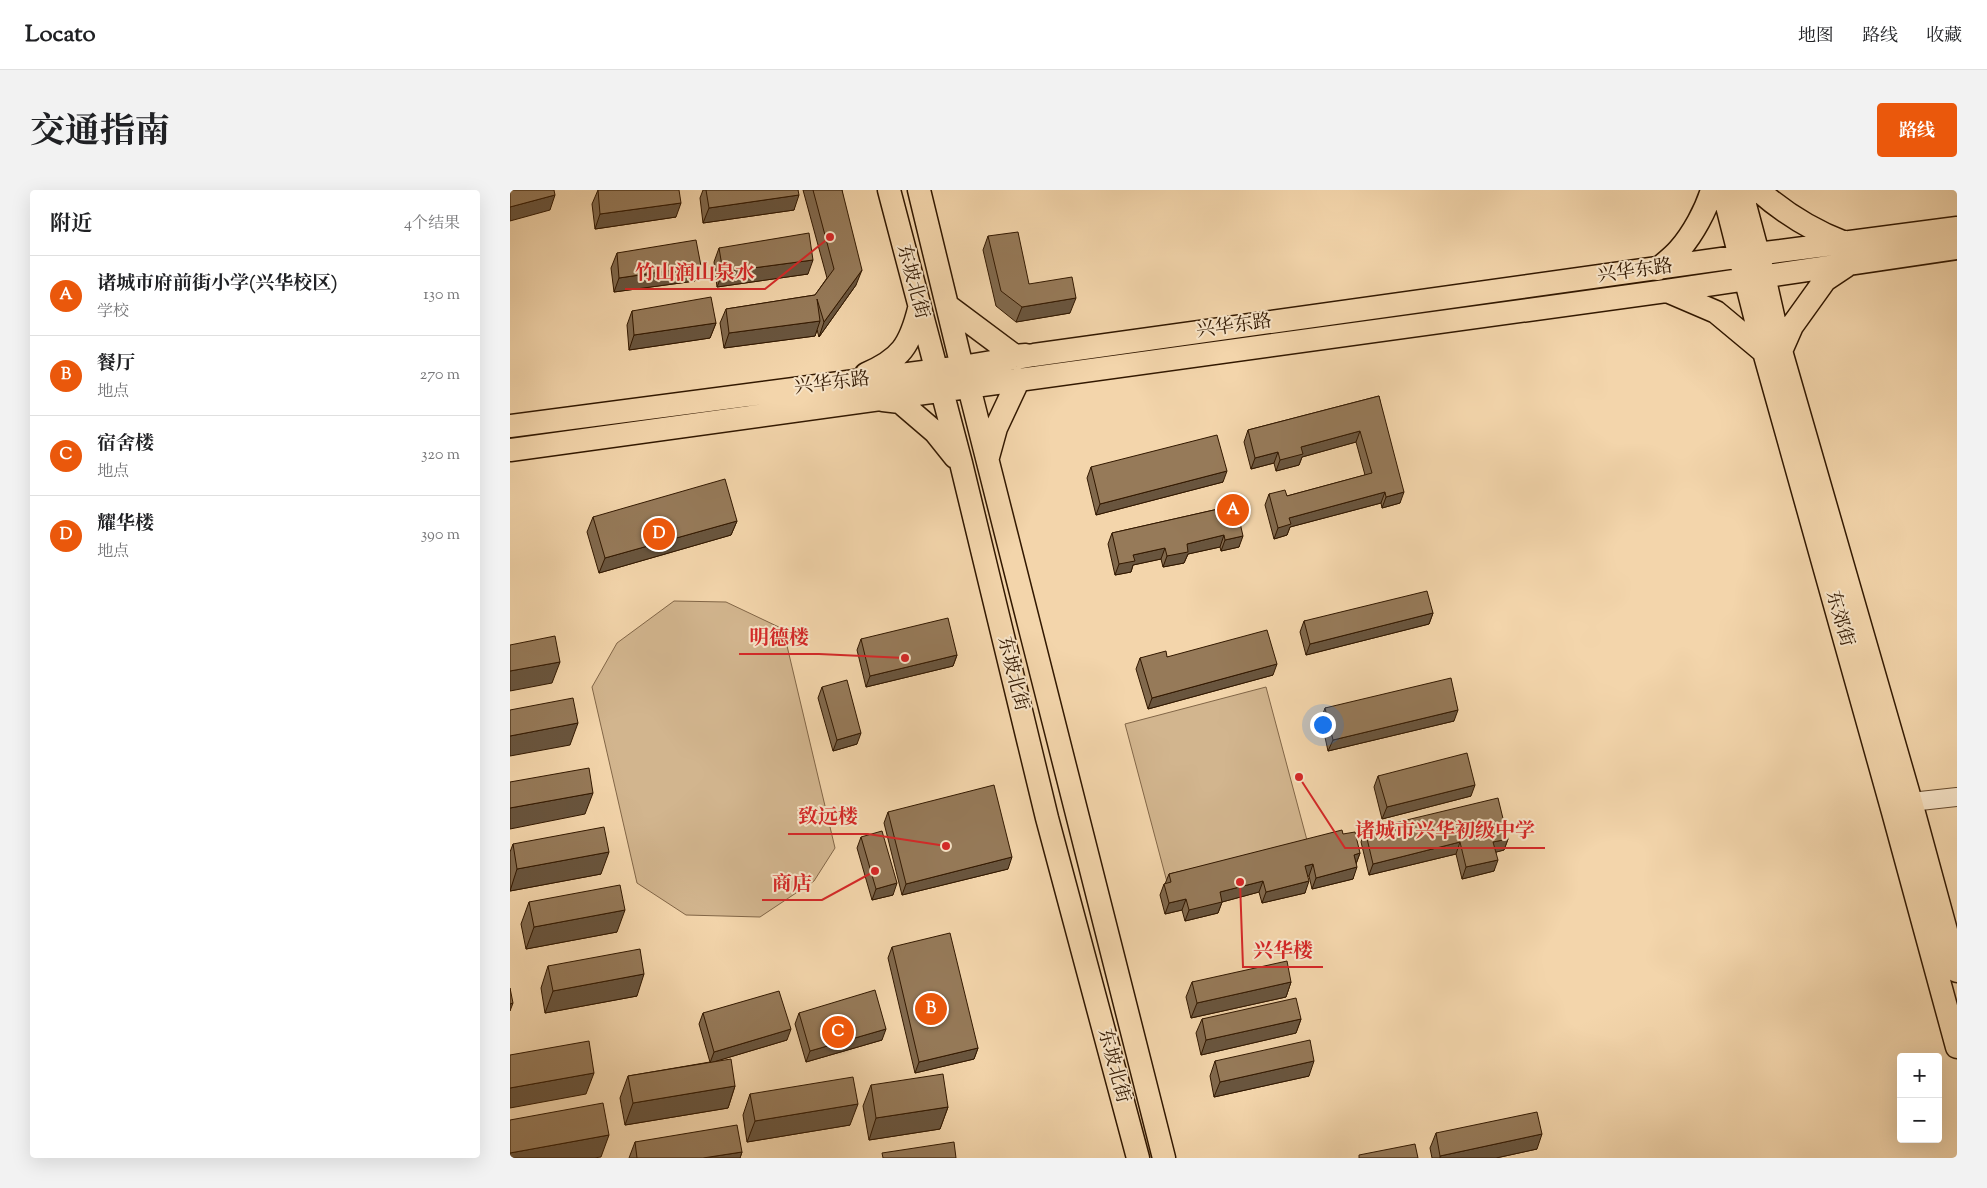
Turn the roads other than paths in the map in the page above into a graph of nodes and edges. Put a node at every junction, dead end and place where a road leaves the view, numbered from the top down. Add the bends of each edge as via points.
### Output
1 (889, 190) edge
2 (919, 190) edge
3 (1712, 190) edge
4 (1723, 190) edge
5 (1740, 190) edge
6 (1758, 190) edge
7 (1957, 228) edge
8 (1957, 248) edge
9 (1848, 254) junction
10 (1748, 255) junction
11 (1658, 269) junction
12 (1755, 278) junction
13 (1666, 291) junction
14 (948, 306) junction
15 (919, 309) junction
16 (1773, 351) junction
17 (1034, 355) junction
18 (966, 377) junction
19 (1018, 379) junction
20 (939, 380) junction
21 (850, 381) junction
22 (874, 399) junction
23 (510, 426) edge
24 (510, 450) edge
25 (987, 460) junction
26 (961, 463) junction
27 (1957, 796) edge
28 (1911, 802) junction
29 (1957, 971) edge
30 (1957, 1047) edge
31 (1138, 1158) edge
32 (1164, 1158) edge

1 - 15 main road, 东坡北街
2 - 14 main road, 东坡北街
3 - 11 main road via 1710,199 1679,251
4 - 10 main road, 东郊街
5 - 10 main road, 东郊街
6 - 9 main road
7 - 9 main road, 兴华东路
8 - 9 main road
9 - 10 main road, 兴华东路
9 - 12 main road
9 - 16 main road
10 - 11 main road, 兴华东路
10 - 12 main road, 东郊街
11 - 17 main road, 兴华东路
12 - 13 main road
12 - 16 main road, 东郊街
13 - 16 main road via 1716,312
13 - 19 main road
14 - 17 main road via 1015,356
14 - 18 main road, 东坡北街
15 - 20 main road, 东坡北街
15 - 21 main road via 905,348 886,366
16 - 28 main road, 东郊街
16 - 30 main road, 东郊街
17 - 18 main road, 兴华东路
18 - 19 main road
18 - 20 main road, 兴华东路
18 - 25 main road, 东坡北街
19 - 25 main road via 996,428
20 - 21 main road, 兴华东路
20 - 22 main road
20 - 26 main road, 东坡北街
21 - 23 main road, 兴华东路
22 - 24 main road
22 - 26 main road via 900,402 935,432
25 - 32 main road, 东坡北街
26 - 31 main road, 东坡北街 via 1047,818
27 - 28 street
28 - 29 main road, 东郊街

